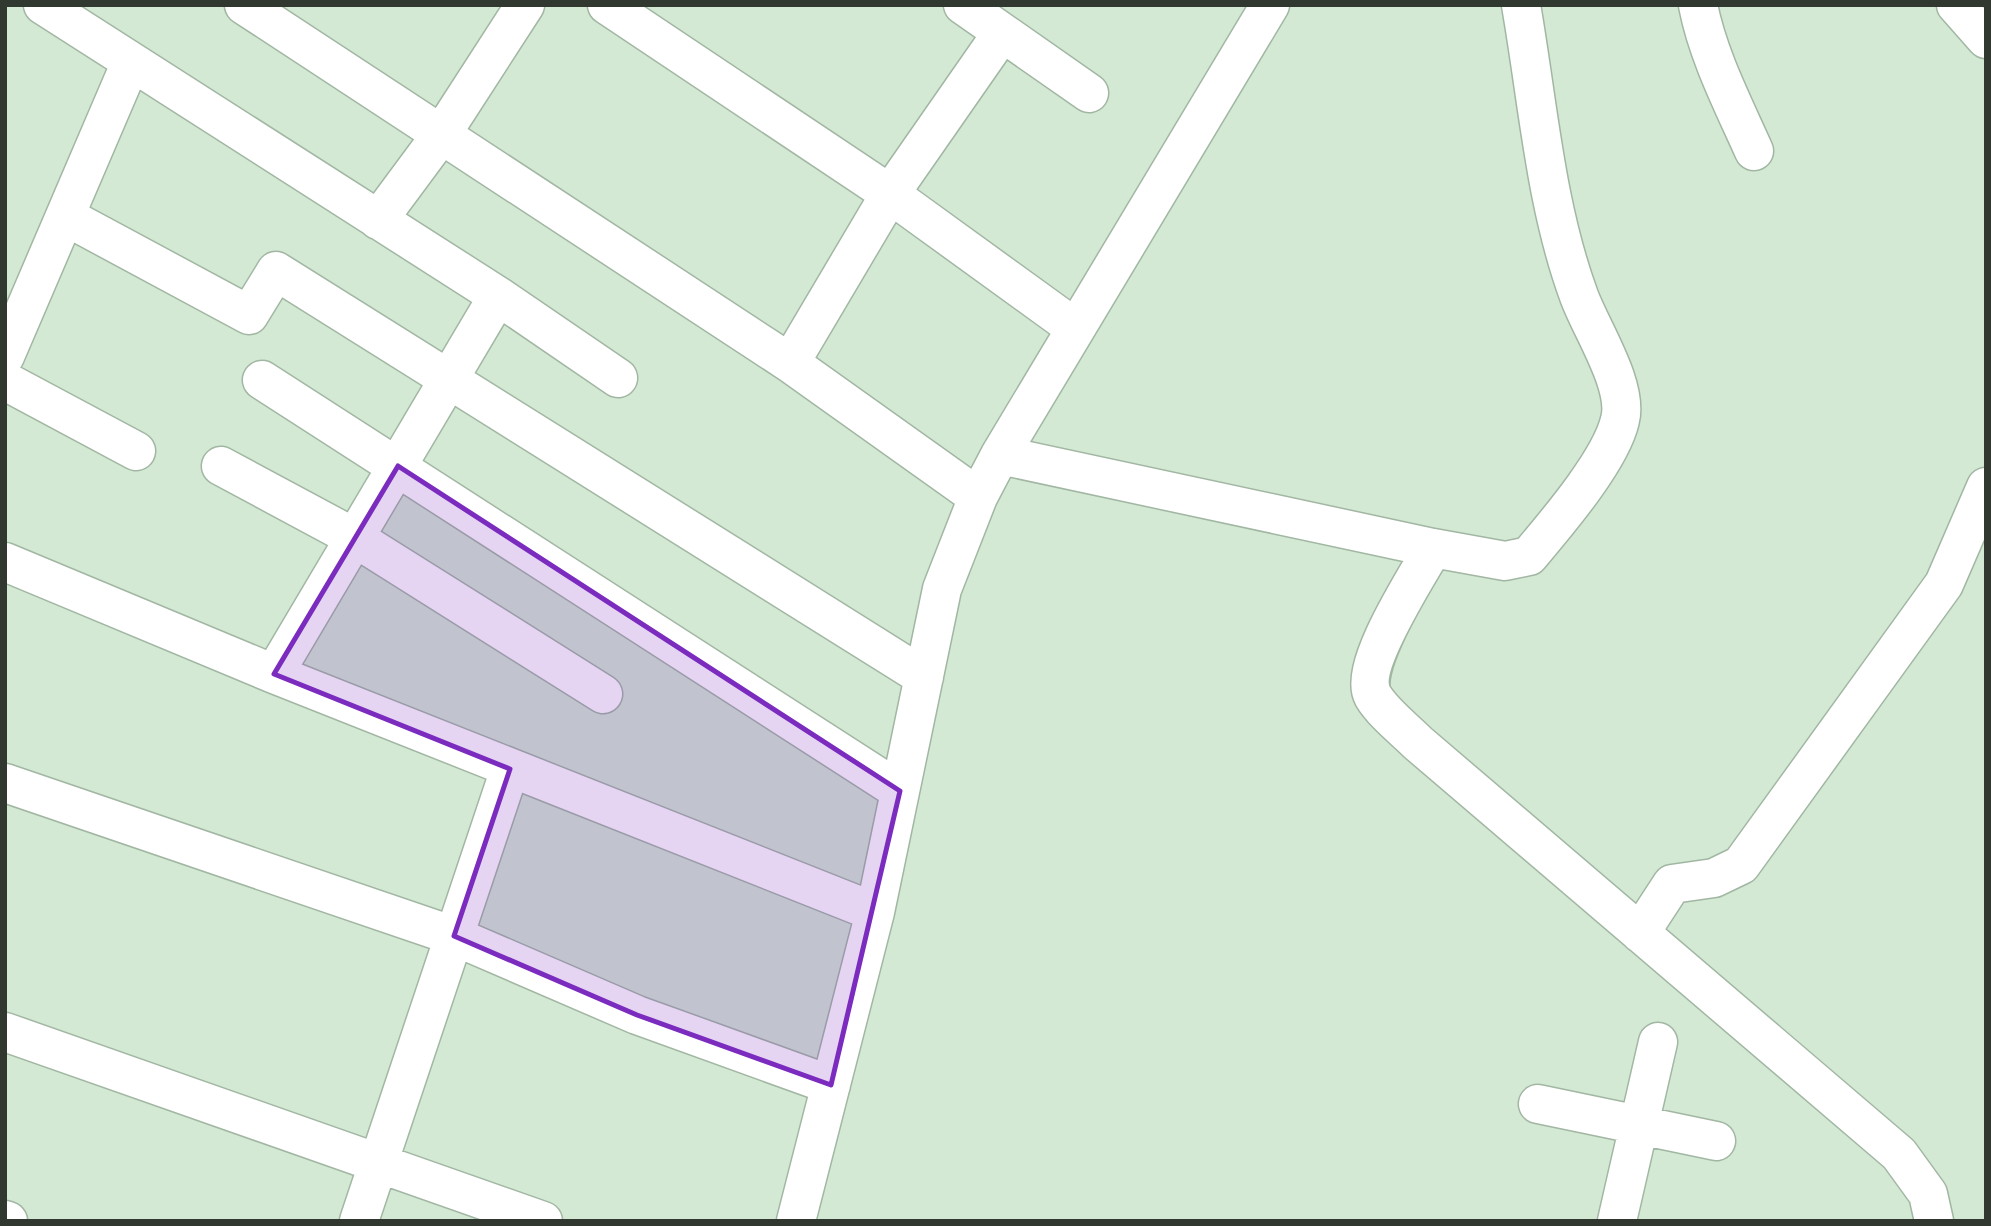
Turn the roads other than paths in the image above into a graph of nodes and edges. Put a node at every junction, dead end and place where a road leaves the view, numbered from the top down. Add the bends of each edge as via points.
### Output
1 (43, 5) edge
2 (244, 5) edge
3 (525, 5) edge
4 (607, 5) edge
5 (962, 5) edge
6 (1270, 5) edge
7 (1521, 5) edge
8 (1956, 5) edge
9 (1699, 6) edge
10 (1002, 33) junction
11 (1986, 39) edge
12 (131, 62) junction
13 (1089, 93) dead end
14 (441, 135) junction
15 (1754, 151) dead end
16 (890, 194) junction
17 (65, 216) junction
18 (378, 220) junction
19 (498, 296) junction
20 (15, 308) edge
21 (1074, 328) junction
22 (5, 356) edge
23 (790, 363) junction
24 (618, 378) dead end
25 (449, 379) junction
26 (262, 380) dead end
27 (5, 381) edge
28 (136, 451) dead end
29 (1000, 455) junction
30 (221, 466) dead end
31 (398, 466) junction
32 (1986, 487) edge
33 (978, 497) junction
34 (355, 538) junction
35 (1433, 548) junction
36 (5, 562) edge
37 (274, 674) junction
38 (924, 677) junction
39 (603, 694) dead end
40 (510, 769) junction
41 (5, 783) edge
42 (900, 791) junction
43 (874, 912) junction
44 (1640, 933) junction
45 (454, 936) junction
46 (5, 1032) edge
47 (1658, 1042) dead end
48 (831, 1085) junction
49 (1538, 1104) dead end
50 (1639, 1127) junction
51 (1716, 1141) dead end
52 (378, 1164) junction
53 (359, 1221) edge
54 (543, 1221) edge
55 (796, 1221) edge
56 (1617, 1221) edge
57 (1934, 1221) edge

1 - 12 street
2 - 14 street
3 - 14 street
4 - 16 street
5 - 10 street
6 - 21 street
7 - 35 street via 1560,240 1618,387 1621,418 1613,442 1529,556 1505,561
8 - 11 street
9 - 15 street via 1726,90
10 - 13 street
10 - 16 street
12 - 17 street
12 - 18 street
14 - 18 street
14 - 23 street
16 - 21 street
16 - 23 street
17 - 20 street
17 - 25 street via 249,315 276,271
18 - 19 street
19 - 24 street
19 - 25 street
20 - 22 street
21 - 29 street
23 - 33 street
25 - 31 street
25 - 38 street
26 - 31 street
27 - 28 street
29 - 33 street
29 - 35 street
30 - 34 street
31 - 34 street
31 - 42 street
32 - 44 street via 1944,584 1741,865 1714,878 1672,884
33 - 38 street via 942,589
34 - 37 street
34 - 39 street
35 - 44 street via 1383,639 1371,673 1373,696 1418,743
36 - 37 street
37 - 40 street
38 - 42 street
40 - 43 street
40 - 45 street
41 - 45 street
42 - 43 street
43 - 48 street
44 - 57 street via 1899,1154 1928,1194
45 - 48 street via 637,1015
45 - 52 street
46 - 52 street
47 - 50 street
48 - 55 street
49 - 50 street
50 - 51 street
50 - 56 street
52 - 53 street
52 - 54 street

